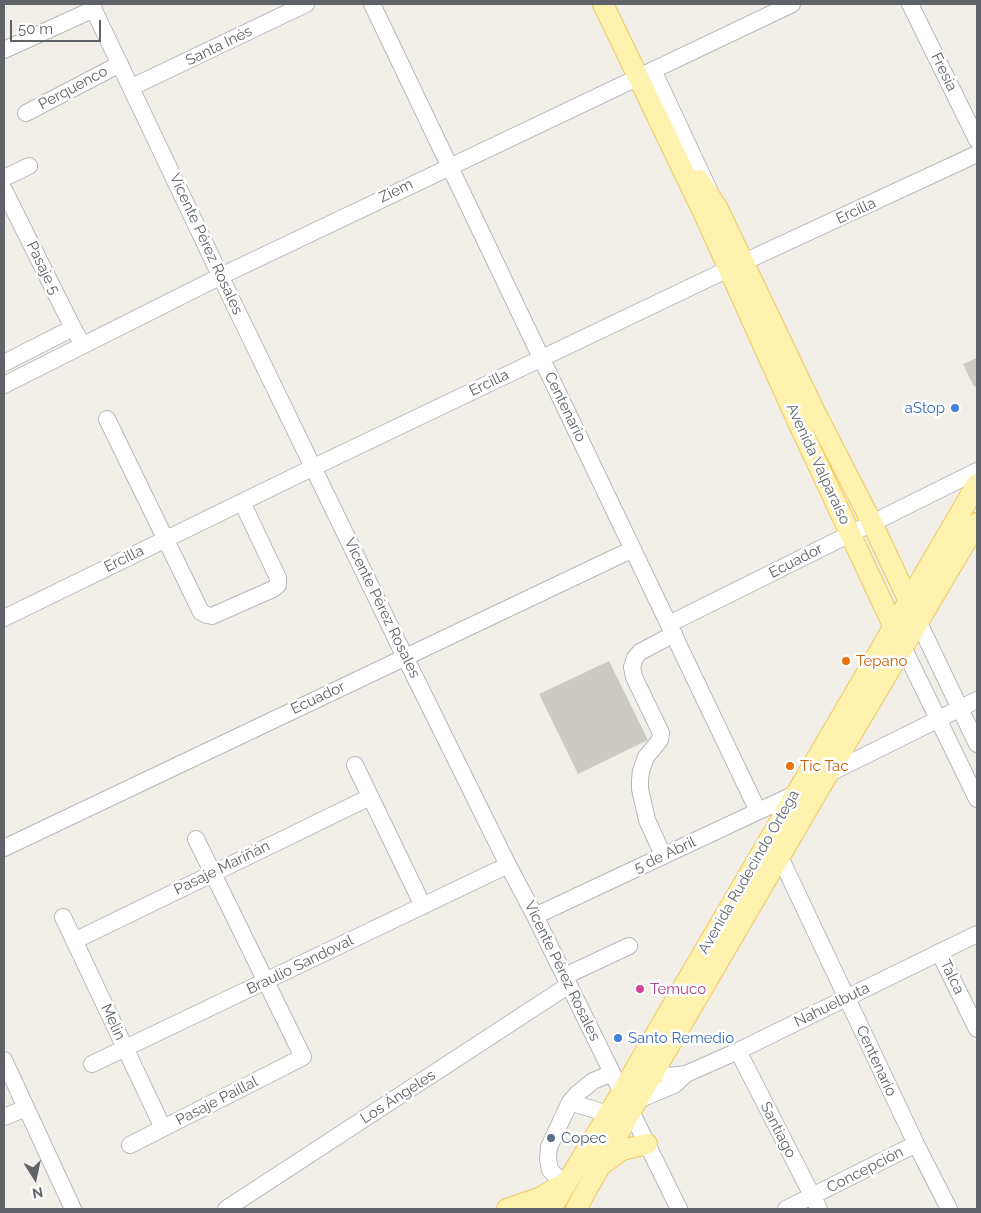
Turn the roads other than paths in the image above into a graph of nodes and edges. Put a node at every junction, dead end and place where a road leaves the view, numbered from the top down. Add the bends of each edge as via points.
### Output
1 (306, 4) edge
2 (372, 4) edge
3 (603, 4) edge
4 (792, 4) edge
5 (910, 4) edge
6 (92, 6) edge
7 (4, 50) edge
8 (120, 64) junction
9 (646, 73) junction
10 (132, 87) junction
11 (26, 113) dead end
12 (663, 126) junction
13 (977, 140) edge
14 (977, 154) edge
15 (29, 166) dead end
16 (449, 166) junction
17 (4, 178) edge
18 (4, 190) edge
19 (717, 207) junction
20 (737, 266) junction
21 (221, 276) junction
22 (73, 328) junction
23 (83, 344) junction
24 (542, 358) junction
25 (4, 363) edge
26 (4, 385) edge
27 (107, 419) dead end
28 (314, 467) junction
29 (977, 471) edge
30 (977, 484) edge
31 (242, 502) junction
32 (872, 523) junction
33 (977, 523) edge
34 (850, 533) junction
35 (165, 539) junction
36 (633, 549) junction
37 (908, 601) junction
38 (4, 618) edge
39 (918, 621) junction
40 (894, 626) junction
41 (671, 629) junction
42 (903, 647) junction
43 (405, 657) junction
44 (977, 700) edge
45 (960, 708) junction
46 (938, 719) junction
47 (977, 744) edge
48 (355, 765) dead end
49 (828, 774) junction
50 (795, 794) junction
51 (370, 797) junction
52 (977, 799) edge
53 (758, 811) junction
54 (196, 839) dead end
55 (4, 848) edge
56 (663, 855) junction
57 (780, 857) junction
58 (508, 865) junction
59 (212, 872) junction
60 (423, 906) junction
61 (535, 916) junction
62 (63, 917) dead end
63 (977, 934) edge
64 (74, 941) junction
65 (629, 946) dead end
66 (940, 952) junction
67 (266, 981) junction
68 (567, 981) junction
69 (846, 998) junction
70 (977, 1029) edge
71 (125, 1048) junction
72 (738, 1051) junction
73 (4, 1060) edge
74 (92, 1064) dead end
75 (656, 1069) junction
76 (612, 1073) junction
77 (686, 1074) junction
78 (630, 1101) junction
79 (570, 1102) junction
80 (26, 1108) junction
81 (608, 1114) junction
82 (4, 1117) edge
83 (163, 1128) junction
84 (647, 1144) junction
85 (916, 1144) junction
86 (130, 1145) dead end
87 (600, 1167) junction
88 (568, 1180) junction
89 (816, 1203) edge
90 (73, 1209) edge
91 (226, 1209) edge
92 (507, 1209) edge
93 (551, 1209) edge
94 (576, 1209) edge
95 (679, 1209) edge
96 (786, 1209) edge
97 (949, 1209) edge

1 - 10 street, Santa Inés
2 - 16 street, Centenario
3 - 9 main road, Avenida Valparaíso
4 - 9 street, Ziem
5 - 13 street, Fresia
6 - 7 street
6 - 8 street, Vicente Pérez Rosales
8 - 10 street, Vicente Pérez Rosales
8 - 11 street, Perquenco
9 - 12 main road, Avenida Valparaíso
9 - 16 street, Ziem
9 - 19 street, Avenida Valparaíso
10 - 21 street, Vicente Pérez Rosales
12 - 19 main road, Avenida Valparaíso
12 - 20 main road, Avenida Valparaíso
14 - 20 street, Ercilla
15 - 17 street
16 - 21 street, Ziem
16 - 24 street, Centenario
18 - 22 street, Pasaje 5
19 - 20 main road, Avenida Valparaíso
20 - 24 street, Ercilla
20 - 32 main road, Avenida Valparaíso
20 - 34 main road, Avenida Valparaíso via 796,418
21 - 23 street, Ziem
21 - 28 street, Vicente Pérez Rosales
22 - 23 street, Pasaje 5
22 - 25 street
23 - 26 street, Ziem
24 - 28 street, Ercilla
24 - 36 street, Centenario
27 - 35 street
28 - 31 street, Ercilla
28 - 43 street, Vicente Pérez Rosales
29 - 32 street, Ecuador
30 - 37 main road, Avenida Rudecindo Ortega
31 - 35 street, Ercilla
31 - 35 street via 278,578 278,585 273,589 212,616 207,615 201,612
32 - 34 street, Ecuador
32 - 37 main road, Avenida Valparaíso
33 - 39 main road, Avenida Rudecindo Ortega
34 - 40 main road, Avenida Valparaíso
34 - 41 street, Ecuador
35 - 38 street, Ercilla
36 - 41 street, Centenario
36 - 43 street, Ecuador
37 - 39 main road, Avenida Valparaíso
37 - 40 main road, Avenida Rudecindo Ortega
39 - 42 main road, Avenida Rudecindo Ortega
39 - 45 street, Avenida Valparaíso
40 - 42 main road, Avenida Valparaíso
40 - 50 main road, Avenida Rudecindo Ortega
41 - 53 street, Centenario
41 - 56 street, Ecuador via 640,652 632,667 662,733 646,757 640,790 647,820
42 - 46 street, Avenida Valparaíso
42 - 49 main road, Avenida Rudecindo Ortega
43 - 55 street, Ecuador
43 - 58 street, Vicente Pérez Rosales
44 - 45 street
45 - 46 street
45 - 47 street, Avenida Valparaíso
46 - 49 street
46 - 52 street, Avenida Valparaíso
48 - 51 street
49 - 57 main road, Avenida Rudecindo Ortega
50 - 53 street, 5 de Abril
50 - 78 main road, Avenida Rudecindo Ortega
51 - 59 street, Pasaje Mariñán
51 - 60 street
53 - 56 street, 5 de Abril
54 - 59 street
56 - 61 street, 5 de Abril
57 - 69 street, Centenario
57 - 75 main road, Avenida Rudecindo Ortega
58 - 60 street, Braulio Sandoval
58 - 61 street, Vicente Pérez Rosales
59 - 64 street, Pasaje Mariñán
59 - 67 street
60 - 67 street, Braulio Sandoval
61 - 68 street, Vicente Pérez Rosales
62 - 64 street, Melin
63 - 66 street, Nahuelbuta
64 - 71 street, Melin
65 - 68 street, Los Ángeles
66 - 69 street, Nahuelbuta
66 - 70 street, Talca
67 - 71 street, Braulio Sandoval
67 - 83 street, Pasaje Paillal via 303,1057
68 - 76 street, Vicente Pérez Rosales
68 - 91 street, Los Ángeles
69 - 72 street, Nahuelbuta
69 - 85 street, Centenario
71 - 74 street, Braulio Sandoval
71 - 83 street, Melin
72 - 77 street, Nahuelbuta
72 - 89 street, Santiago
73 - 80 street
75 - 77 street, Nahuelbuta via 669,1076
75 - 78 main road, Avenida Rudecindo Ortega
76 - 78 street, Vicente Pérez Rosales
76 - 79 street via 585,1087
77 - 78 street, Nahuelbuta via 674,1085
78 - 81 main road, Avenida Rudecindo Ortega
78 - 84 street, Vicente Pérez Rosales
78 - 87 main road, Avenida Rudecindo Ortega
79 - 81 street
79 - 88 street via 548,1155 554,1175
80 - 82 street
80 - 90 street
81 - 88 main road, Avenida Rudecindo Ortega
83 - 86 street, Pasaje Paillal
84 - 87 main road via 622,1150
84 - 95 street, Vicente Pérez Rosales
85 - 89 street, Concepción
85 - 97 street, Centenario
87 - 94 main road, Avenida Rudecindo Ortega
88 - 92 main road via 539,1198
88 - 93 main road, Avenida Rudecindo Ortega
89 - 96 street, Concepción

